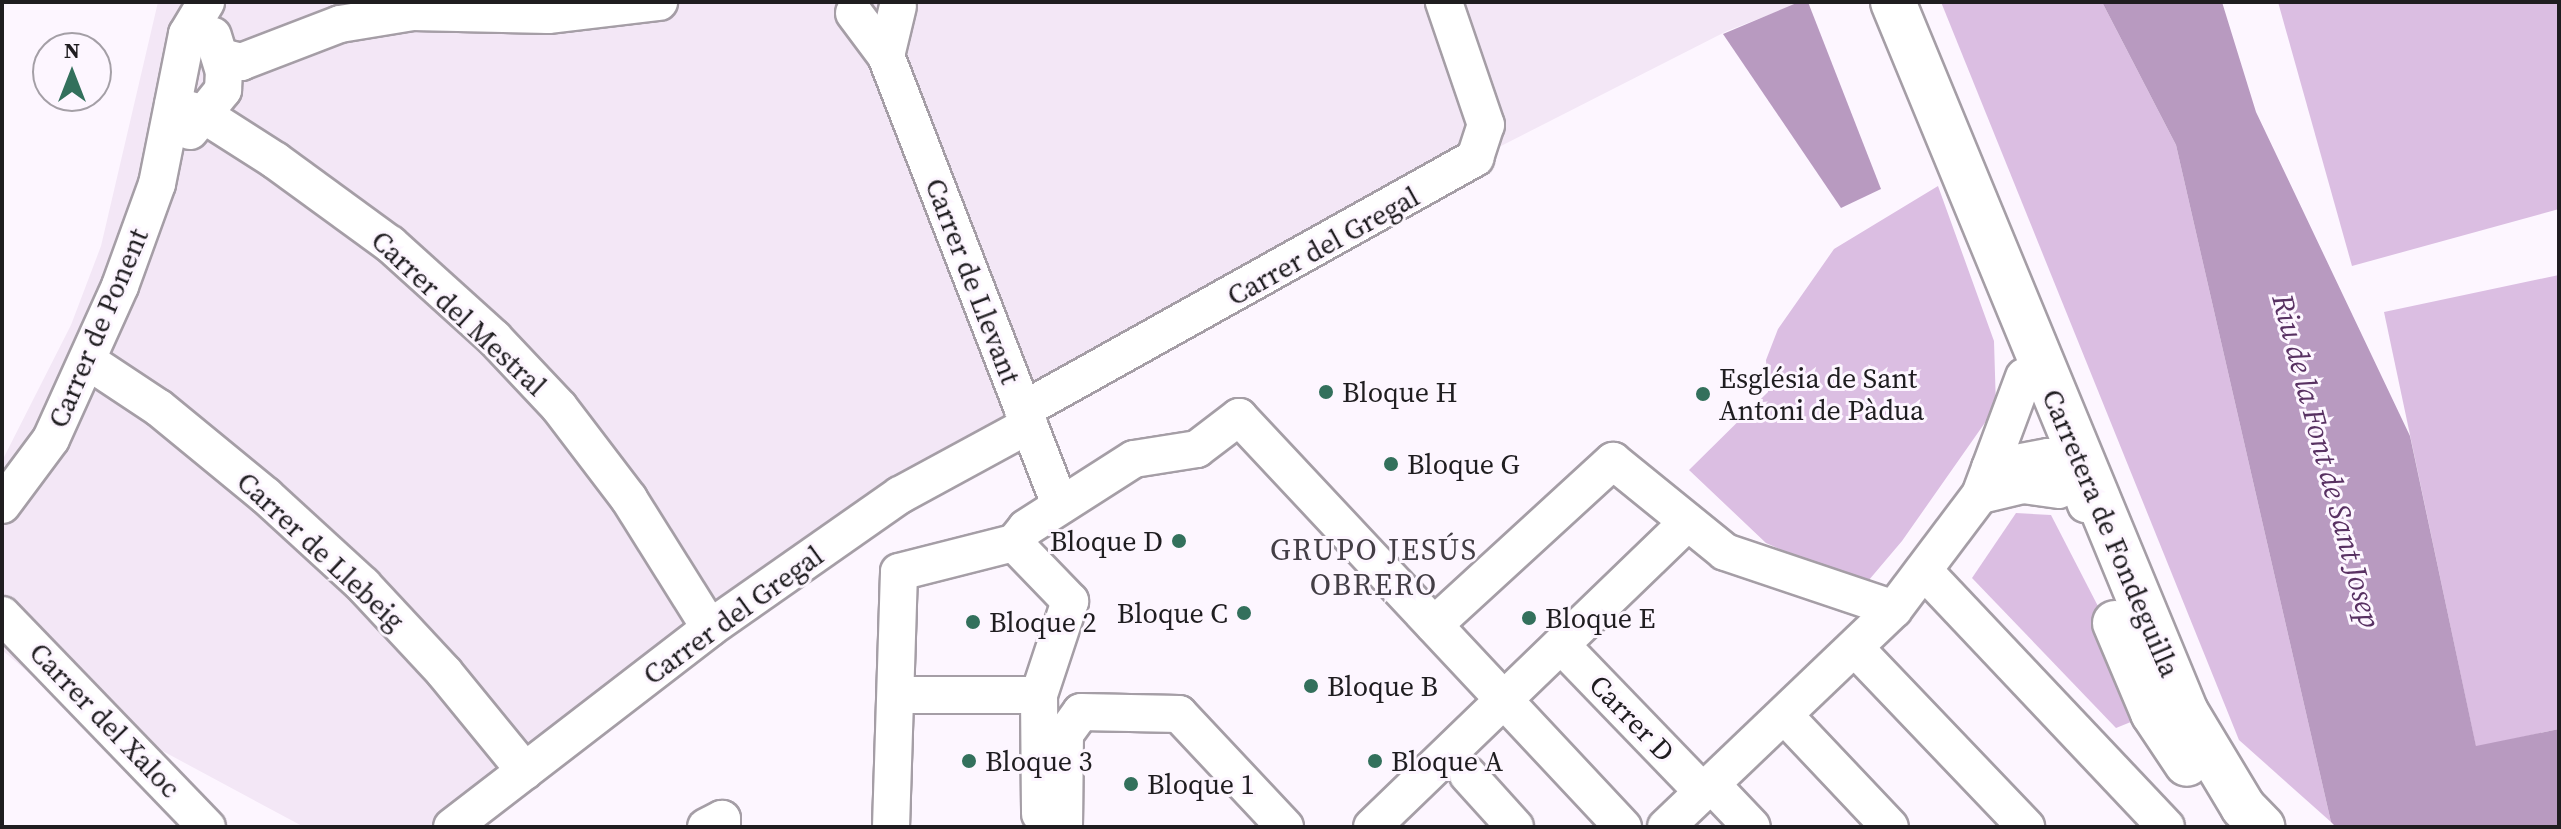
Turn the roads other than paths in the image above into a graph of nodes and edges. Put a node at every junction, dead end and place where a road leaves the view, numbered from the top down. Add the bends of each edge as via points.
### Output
1 (659, 2) edge
2 (1444, 2) edge
3 (1893, 2) edge
4 (900, 4) edge
5 (842, 7) edge
6 (199, 15) edge
7 (886, 56) junction
8 (207, 83) junction
9 (1983, 227) junction
10 (88, 361) junction
11 (2024, 377) junction
12 (2060, 413) junction
13 (1026, 417) junction
14 (2043, 477) junction
15 (1985, 481) junction
16 (2, 505) edge
17 (1060, 505) junction
18 (1686, 524) junction
19 (1014, 543) junction
20 (1924, 571) junction
21 (2135, 594) junction
22 (1894, 609) junction
23 (2, 615) edge
24 (1434, 625) junction
25 (710, 628) junction
26 (1561, 645) junction
27 (1855, 648) junction
28 (897, 695) junction
29 (1039, 695) junction
30 (1504, 700) junction
31 (1784, 715) junction
32 (525, 771) junction
33 (1468, 775) dead end
34 (1707, 788) junction
35 (1389, 821) edge
36 (2160, 825) edge
37 (207, 827) edge
38 (452, 827) edge
39 (706, 827) edge
40 (722, 827) edge
41 (891, 827) edge
42 (1040, 827) edge
43 (1064, 827) edge
44 (1285, 827) edge
45 (1515, 827) edge
46 (1623, 827) edge
47 (1666, 827) edge
48 (1752, 827) edge
49 (1890, 827) edge
50 (2026, 827) edge
51 (2231, 827) edge
52 (2262, 827) edge

1 - 8 street via 548,15 413,12 340,24
2 - 13 street, Carrer del Gregal via 1486,125 1475,158
3 - 9 main road, Carretera de Fondeguilla
4 - 5 street
4 - 7 street
5 - 7 street, Carrer de Llevant
6 - 8 street
7 - 13 street, Carrer de Llevant
8 - 10 street, Carrer de Ponent via 157,184
8 - 25 street, Carrer del Mestral via 494,338 565,415 629,499
9 - 11 main road, Carretera de Fondeguilla
9 - 12 main road, Carretera de Fondeguilla
10 - 16 street, Carrer de Ponent via 51,439
10 - 32 street, Carrer de Llebeig via 195,437 352,575 444,672
11 - 14 main road, Carretera de Fondeguilla
11 - 15 street
12 - 14 street
12 - 21 main road, Carretera de Fondeguilla
13 - 17 street, Carrer de Llevant
13 - 25 street, Carrer del Gregal via 900,495
14 - 15 street
14 - 21 street via 2076,477 2109,566
14 - 51 main road, Carretera de Fondeguilla via 2153,713
15 - 20 street
17 - 19 street
17 - 24 street via 1134,459 1197,449 1239,417
18 - 22 street via 1725,552
18 - 24 street via 1613,461
18 - 26 street
19 - 28 street via 899,572
19 - 29 street via 1070,601
20 - 22 street
20 - 36 street
21 - 52 main road, Carretera de Fondeguilla via 2186,712 2243,807
22 - 27 street
23 - 37 street, Carrer del Xaloc
24 - 30 street
25 - 32 street, Carrer del Gregal
26 - 30 street
26 - 34 street, Carrer D
27 - 31 street
27 - 50 street
28 - 29 street
28 - 41 street
29 - 42 street
30 - 35 street
30 - 46 street
31 - 34 street
31 - 49 street
32 - 38 street, Carrer del Gregal
33 - 45 street
34 - 47 street
34 - 48 street, Carrer D
39 - 40 street via 722,819
43 - 44 street via 1065,734 1081,712 1179,714

